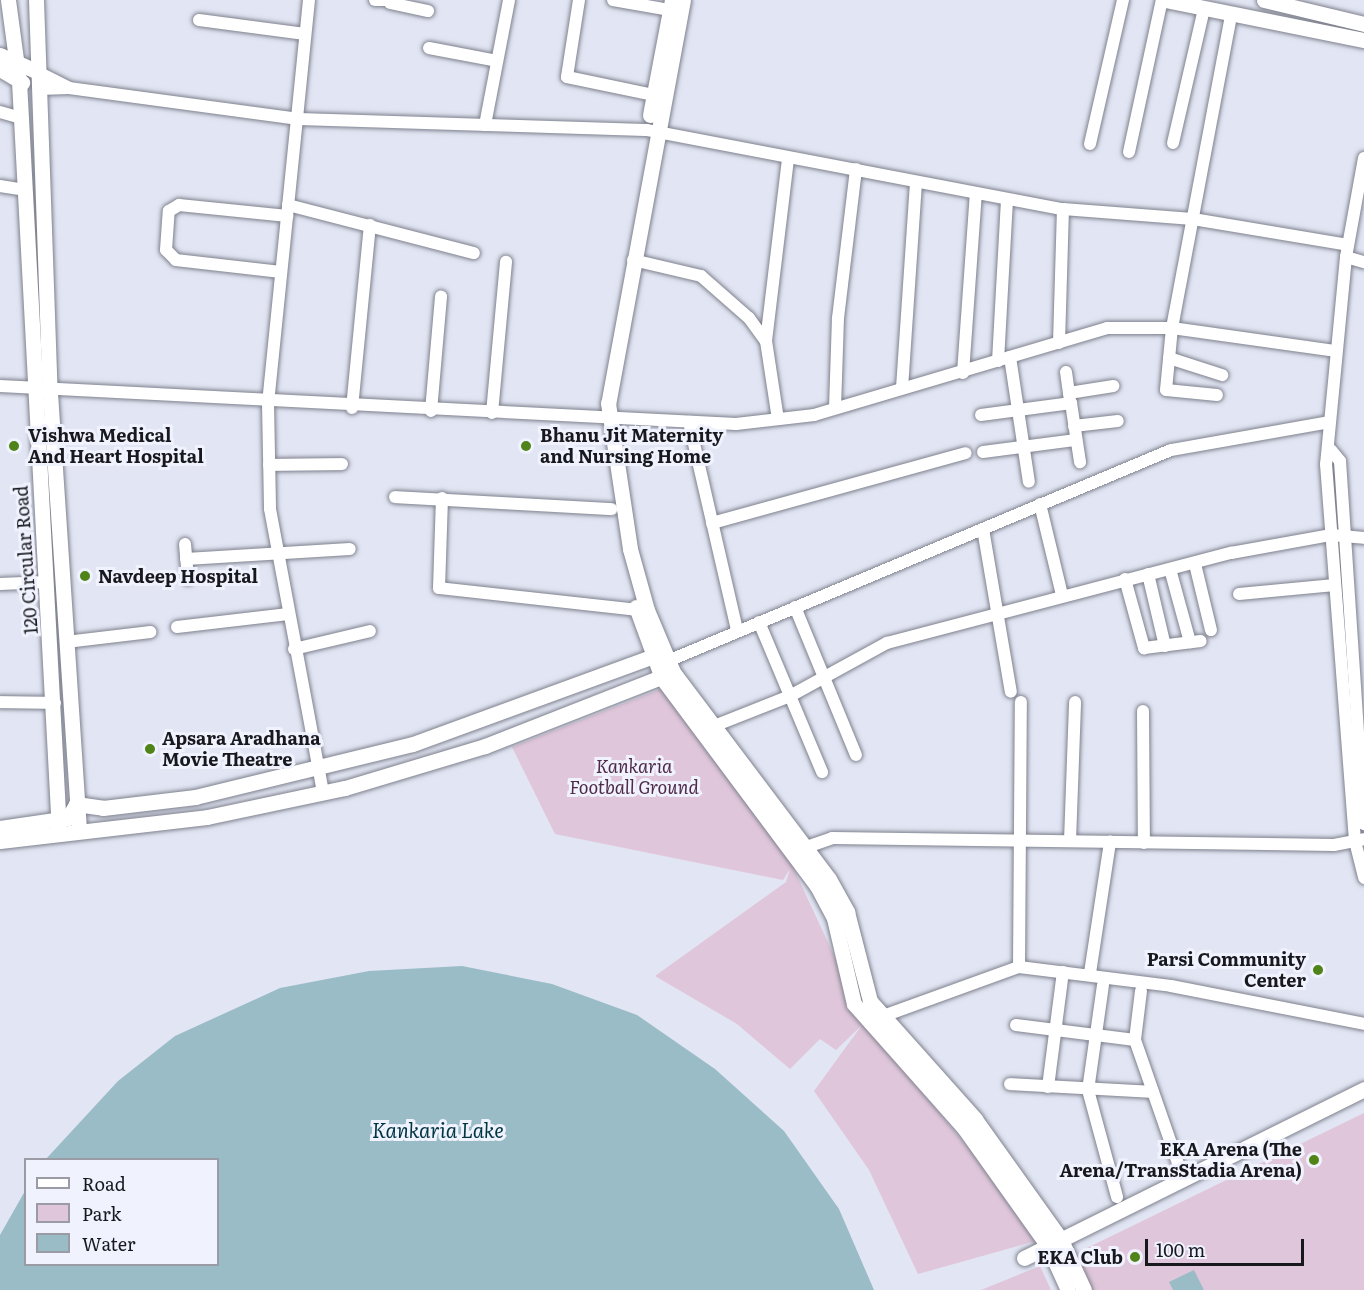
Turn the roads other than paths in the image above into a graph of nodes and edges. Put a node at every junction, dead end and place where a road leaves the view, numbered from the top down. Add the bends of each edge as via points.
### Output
1 (8, 0) edge
2 (36, 0) edge
3 (309, 0) edge
4 (375, 0) edge
5 (508, 0) edge
6 (579, 0) edge
7 (613, 0) edge
8 (683, 0) edge
9 (1123, 0) edge
10 (1163, 0) edge
11 (1266, 0) edge
12 (390, 2) edge
13 (671, 5) edge
14 (1204, 9) junction
15 (428, 11) dead end
16 (1232, 16) junction
17 (199, 20) dead end
18 (1364, 24) edge
19 (305, 34) junction
20 (1364, 40) edge
21 (429, 48) dead end
22 (0, 55) edge
23 (497, 61) junction
24 (7, 66) edge
25 (38, 72) junction
26 (19, 81) junction
27 (69, 87) junction
28 (39, 89) junction
29 (654, 95) junction
30 (0, 112) edge
31 (21, 118) junction
32 (297, 120) junction
33 (485, 125) junction
34 (652, 132) junction
35 (1173, 143) dead end
36 (1090, 144) dead end
37 (1129, 152) dead end
38 (1364, 158) edge
39 (788, 159) junction
40 (856, 169) junction
41 (916, 183) junction
42 (0, 186) edge
43 (25, 190) junction
44 (976, 193) junction
45 (1006, 199) junction
46 (1063, 209) junction
47 (287, 210) junction
48 (1193, 219) junction
49 (370, 225) junction
50 (1347, 251) junction
51 (474, 253) dead end
52 (633, 260) junction
53 (506, 262) dead end
54 (1364, 262) edge
55 (280, 272) junction
56 (441, 296) dead end
57 (1172, 328) junction
58 (766, 341) junction
59 (1059, 343) junction
60 (1336, 351) junction
61 (1169, 358) junction
62 (1004, 359) junction
63 (1066, 372) dead end
64 (963, 373) junction
65 (1222, 375) dead end
66 (0, 386) edge
67 (1113, 386) dead end
68 (902, 388) junction
69 (35, 391) junction
70 (51, 393) junction
71 (1217, 395) dead end
72 (1070, 398) junction
73 (268, 403) junction
74 (352, 408) junction
75 (835, 408) junction
76 (1018, 409) junction
77 (431, 411) junction
78 (492, 413) junction
79 (981, 415) dead end
80 (604, 418) junction
81 (778, 419) junction
82 (1118, 421) dead end
83 (689, 422) junction
84 (1330, 422) junction
85 (1074, 426) junction
86 (1076, 440) junction
87 (1023, 447) junction
88 (1330, 450) junction
89 (983, 452) dead end
90 (966, 453) dead end
91 (1080, 462) dead end
92 (342, 464) dead end
93 (269, 465) junction
94 (1029, 482) dead end
95 (395, 497) dead end
96 (442, 498) junction
97 (1040, 504) junction
98 (612, 509) junction
99 (712, 523) junction
100 (983, 529) junction
101 (1331, 535) junction
102 (1364, 538) edge
103 (1345, 541) junction
104 (185, 544) dead end
105 (350, 549) dead end
106 (279, 557) junction
107 (186, 559) junction
108 (1195, 564) junction
109 (1170, 569) junction
110 (1148, 574) junction
111 (188, 579) dead end
112 (1125, 579) junction
113 (47, 582) junction
114 (0, 584) edge
115 (1335, 585) junction
116 (1239, 594) dead end
117 (1062, 595) junction
118 (795, 607) junction
119 (637, 610) junction
120 (1002, 613) junction
121 (288, 614) junction
122 (759, 622) junction
123 (177, 627) dead end
124 (737, 630) junction
125 (1211, 630) dead end
126 (370, 631) dead end
127 (150, 632) dead end
128 (66, 642) junction
129 (1166, 646) junction
130 (294, 649) junction
131 (664, 664) junction
132 (824, 677) junction
133 (1011, 692) dead end
134 (790, 696) junction
135 (0, 702) edge
136 (1021, 702) dead end
137 (1075, 702) dead end
138 (56, 703) junction
139 (1143, 711) dead end
140 (714, 726) junction
141 (856, 756) dead end
142 (316, 769) junction
143 (822, 772) dead end
144 (1362, 776) edge
145 (323, 793) junction
146 (76, 804) junction
147 (1364, 824) edge
148 (59, 826) junction
149 (0, 828) edge
150 (79, 828) junction
151 (1359, 840) edge
152 (0, 841) edge
153 (1070, 841) junction
154 (1020, 842) junction
155 (1110, 842) junction
156 (1144, 843) junction
157 (801, 848) junction
158 (1364, 878) edge
159 (1019, 967) junction
160 (1063, 972) junction
161 (1090, 973) junction
162 (1103, 985) dead end
163 (1141, 991) dead end
164 (881, 1017) junction
165 (865, 1022) junction
166 (1016, 1024) dead end
167 (1364, 1024) edge
168 (1055, 1030) junction
169 (1096, 1035) junction
170 (1136, 1040) junction
171 (1364, 1078) edge
172 (1010, 1084) dead end
173 (1047, 1087) junction
174 (1364, 1089) edge
175 (1088, 1090) junction
176 (1153, 1092) junction
177 (1179, 1166) junction
178 (1117, 1197) junction
179 (1051, 1239) junction
180 (1024, 1258) dead end
181 (1068, 1290) edge
182 (1083, 1290) edge

1 - 24 main road, 120 Circular Road
2 - 25 main road, 120 Circular Road
3 - 19 street
4 - 12 street
5 - 23 street
6 - 29 street via 567,77
7 - 13 street
8 - 34 main road
9 - 36 street
10 - 14 main road
10 - 37 street
11 - 18 main road
12 - 15 street
13 - 29 main road
14 - 16 main road
14 - 35 street
16 - 20 main road
16 - 48 street
17 - 19 street
19 - 32 street
21 - 23 street
22 - 24 main road
23 - 33 street
24 - 25 main road
24 - 26 main road, 120 Circular Road
25 - 27 street
25 - 28 main road, 120 Circular Road
26 - 28 main road
26 - 31 main road, 120 Circular Road
27 - 28 street
27 - 32 street
28 - 70 main road, 120 Circular Road
29 - 34 main road
30 - 31 street
31 - 43 main road, 120 Circular Road
32 - 33 street
32 - 47 street
33 - 34 street
34 - 39 street
34 - 52 main road
34 - 80 main road
38 - 50 street
39 - 40 street
39 - 58 street
40 - 41 street
40 - 75 street via 839,306
41 - 44 street
41 - 68 street
42 - 43 street
43 - 69 main road, 120 Circular Road
44 - 45 street
44 - 64 street
45 - 46 street
45 - 62 street
46 - 48 street
46 - 59 street
47 - 49 street
47 - 55 street
47 - 55 street via 179,206 169,211 166,250 176,260
48 - 50 street
48 - 57 street
49 - 51 street
49 - 74 street
50 - 54 street
50 - 60 street
52 - 58 street via 701,276 725,293
52 - 80 main road
53 - 78 street
55 - 73 street
56 - 77 street
57 - 59 street via 1107,328
57 - 60 street
57 - 61 street
58 - 81 street
59 - 62 street
60 - 84 street
61 - 65 street
61 - 71 street via 1166,390
62 - 64 street
62 - 76 street
63 - 72 street
64 - 68 street
66 - 69 street
67 - 72 street
68 - 75 street
69 - 70 street
69 - 113 main road, 120 Circular Road
70 - 73 street
70 - 128 main road, 120 Circular Road
72 - 76 street
72 - 85 street
73 - 74 street
73 - 93 street
74 - 77 street
75 - 81 street
76 - 79 street
76 - 87 street
77 - 78 street
78 - 80 street
80 - 83 street
80 - 98 main road
80 - 131 main road via 630,549
81 - 83 street
82 - 85 street
83 - 99 street
84 - 88 street
84 - 97 street via 1171,450
85 - 86 street
86 - 87 street
86 - 91 street
87 - 89 street
87 - 94 street
88 - 101 street via 1326,464
88 - 103 street via 1340,461
90 - 99 street
92 - 93 street
93 - 106 street
95 - 96 street
96 - 98 street
96 - 119 street via 439,588
97 - 100 street
97 - 117 street
98 - 119 main road
99 - 124 street
100 - 118 street
100 - 120 street
101 - 103 street
101 - 108 street
101 - 115 street
102 - 103 street
103 - 144 street
104 - 107 street
105 - 106 street
106 - 107 street
106 - 121 street
107 - 111 street
108 - 109 street
108 - 125 street
109 - 110 street
109 - 129 street via 1196,642
110 - 112 street
110 - 129 street
112 - 117 street
112 - 129 street via 1144,648
113 - 114 street
113 - 138 main road, 120 Circular Road
115 - 116 street
115 - 151 street
117 - 120 street
118 - 122 street
118 - 132 street
119 - 131 main road
120 - 132 street via 887,643
120 - 133 street
121 - 123 street
121 - 130 street
122 - 124 street
122 - 134 street
124 - 131 street
126 - 130 street
127 - 128 street
128 - 146 main road, 120 Circular Road
130 - 142 street
131 - 140 main road
131 - 142 main road via 476,725
131 - 145 main road via 485,746
131 - 157 main road
132 - 134 street
132 - 141 street
134 - 140 street
134 - 143 street
135 - 138 street
136 - 154 street
137 - 153 street
138 - 148 main road, 120 Circular Road
139 - 156 street
140 - 157 main road
142 - 145 street
142 - 146 main road via 195,797 103,808
144 - 147 street
145 - 150 main road via 207,817
146 - 148 main road
146 - 150 main road, 120 Circular Road
148 - 149 main road
148 - 150 main road
148 - 152 main road
151 - 156 street
151 - 158 street
153 - 154 street
153 - 155 street
154 - 157 street via 832,838
154 - 159 street
155 - 156 street
155 - 161 street
157 - 164 main road via 847,912 870,1001
157 - 165 main road via 834,918 854,1004
159 - 160 street
159 - 164 street
160 - 161 street
160 - 168 street
161 - 167 street
162 - 169 street
163 - 170 street
164 - 165 street
164 - 179 main road via 949,1086
165 - 179 main road via 938,1096
166 - 168 street
168 - 169 street
168 - 173 street
169 - 170 street
169 - 175 street
170 - 176 street
171 - 177 main road
172 - 173 street
173 - 175 street
174 - 179 main road
175 - 176 street
175 - 178 street
176 - 177 street
177 - 178 main road
178 - 179 main road
179 - 180 main road
179 - 181 main road
179 - 182 main road

